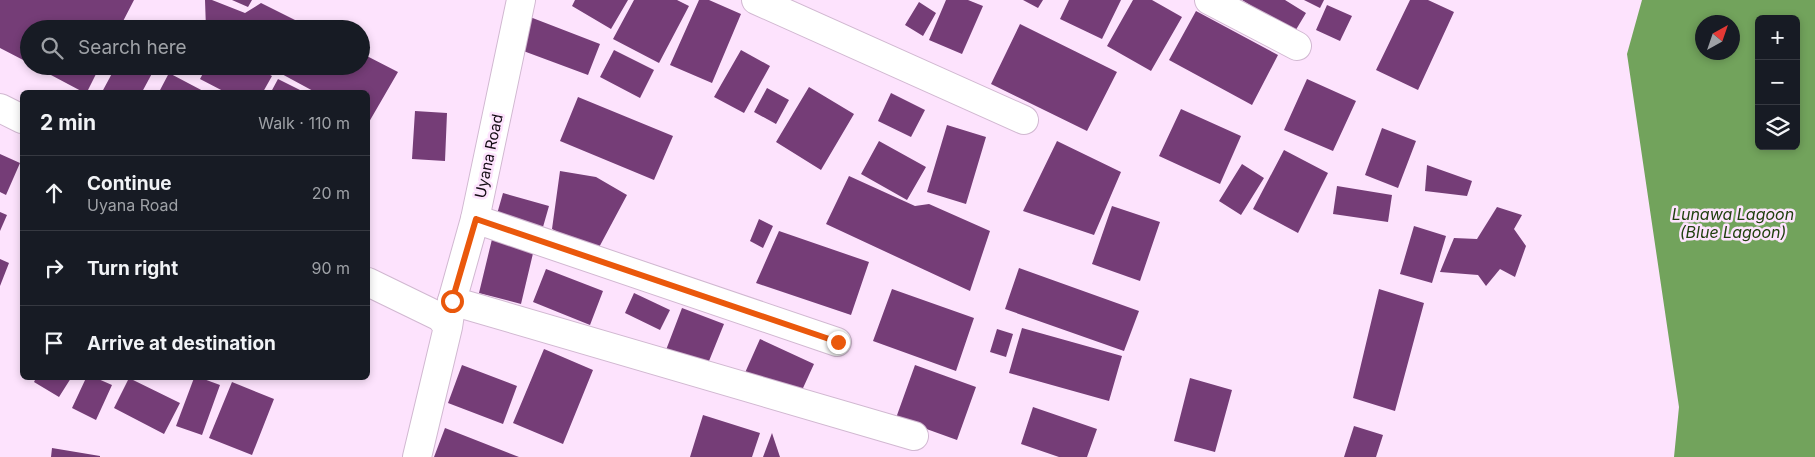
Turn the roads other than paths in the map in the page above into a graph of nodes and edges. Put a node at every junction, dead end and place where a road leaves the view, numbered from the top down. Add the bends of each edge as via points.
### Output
1 (521, 0) edge
2 (756, 0) edge
3 (1209, 0) edge
4 (1297, 46) dead end
5 (0, 108) edge
6 (20, 118) edge
7 (1024, 120) dead end
8 (476, 219) junction
9 (370, 283) edge
10 (450, 314) junction
11 (838, 342) dead end
12 (914, 436) dead end
13 (417, 457) edge

1 - 8 street, Uyana Road
2 - 7 street
3 - 4 street
5 - 6 street
8 - 10 street, Uyana Road
8 - 11 street
9 - 10 street via 440,317
10 - 12 street
10 - 13 street, Uyana Road

